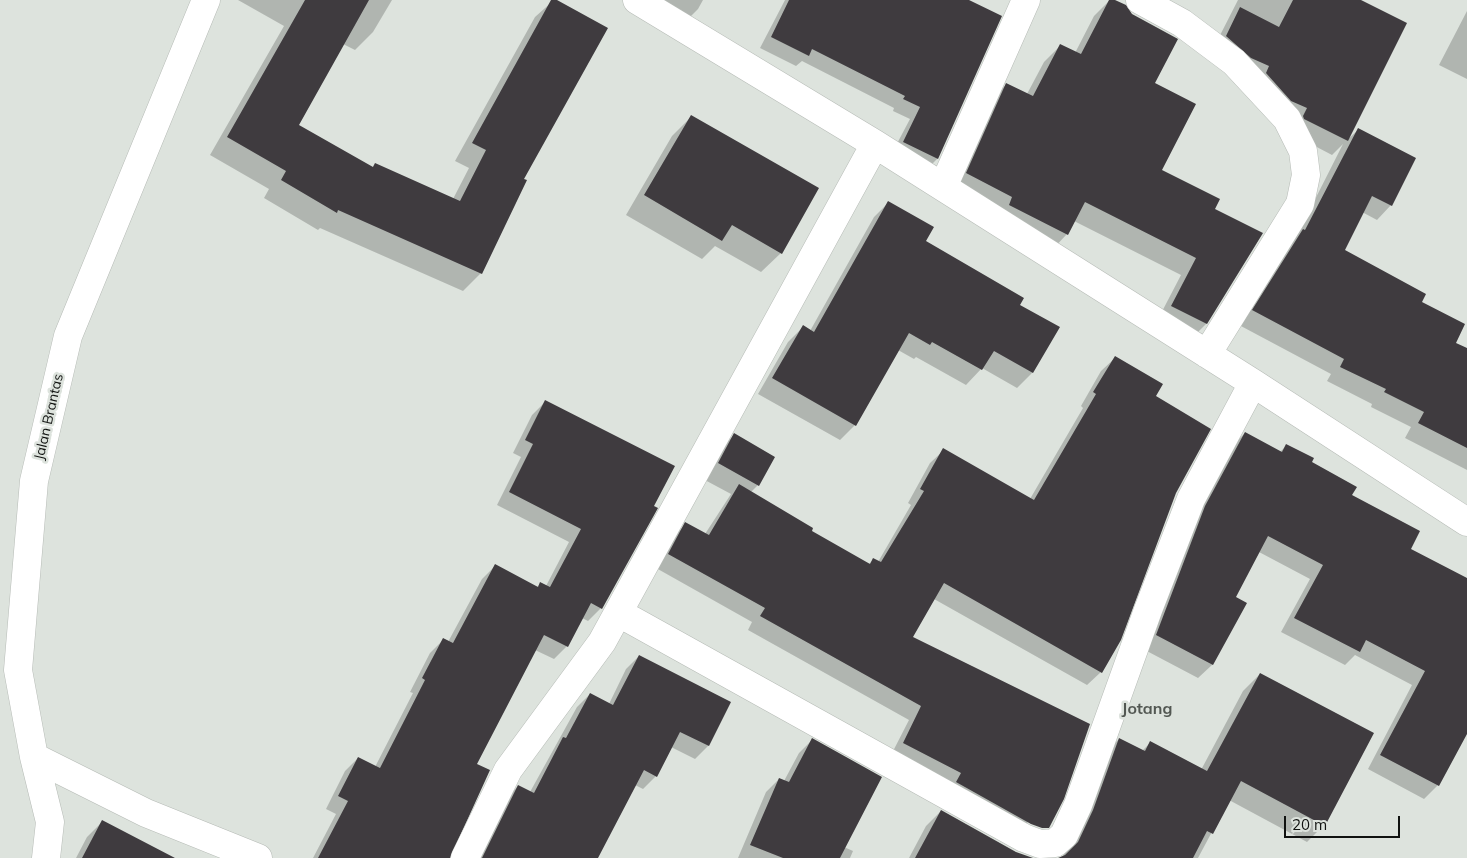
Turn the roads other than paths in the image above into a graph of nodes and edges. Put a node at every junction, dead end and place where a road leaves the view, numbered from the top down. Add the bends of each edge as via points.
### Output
1 (206, 0) edge
2 (637, 0) edge
3 (1026, 0) edge
4 (1140, 0) edge
5 (875, 144) junction
6 (943, 187) junction
7 (1207, 354) junction
8 (1253, 383) junction
9 (1467, 522) edge
10 (618, 613) junction
11 (34, 757) junction
12 (1038, 851) edge
13 (46, 858) edge
14 (258, 858) edge
15 (465, 858) edge

1 - 11 street, Jalan Brantas via 68,336 34,481 18,670
2 - 5 street
3 - 6 street
4 - 7 street via 1182,23 1234,62 1287,120 1303,151 1306,175 1300,204
5 - 6 street
5 - 10 street
6 - 7 street
7 - 8 street
8 - 9 street
8 - 12 street via 1192,500 1148,610 1078,805 1064,835
10 - 12 street via 1024,838
10 - 15 street via 602,642 508,770
11 - 13 street, Jalan Brantas via 50,822
11 - 14 street via 146,813

